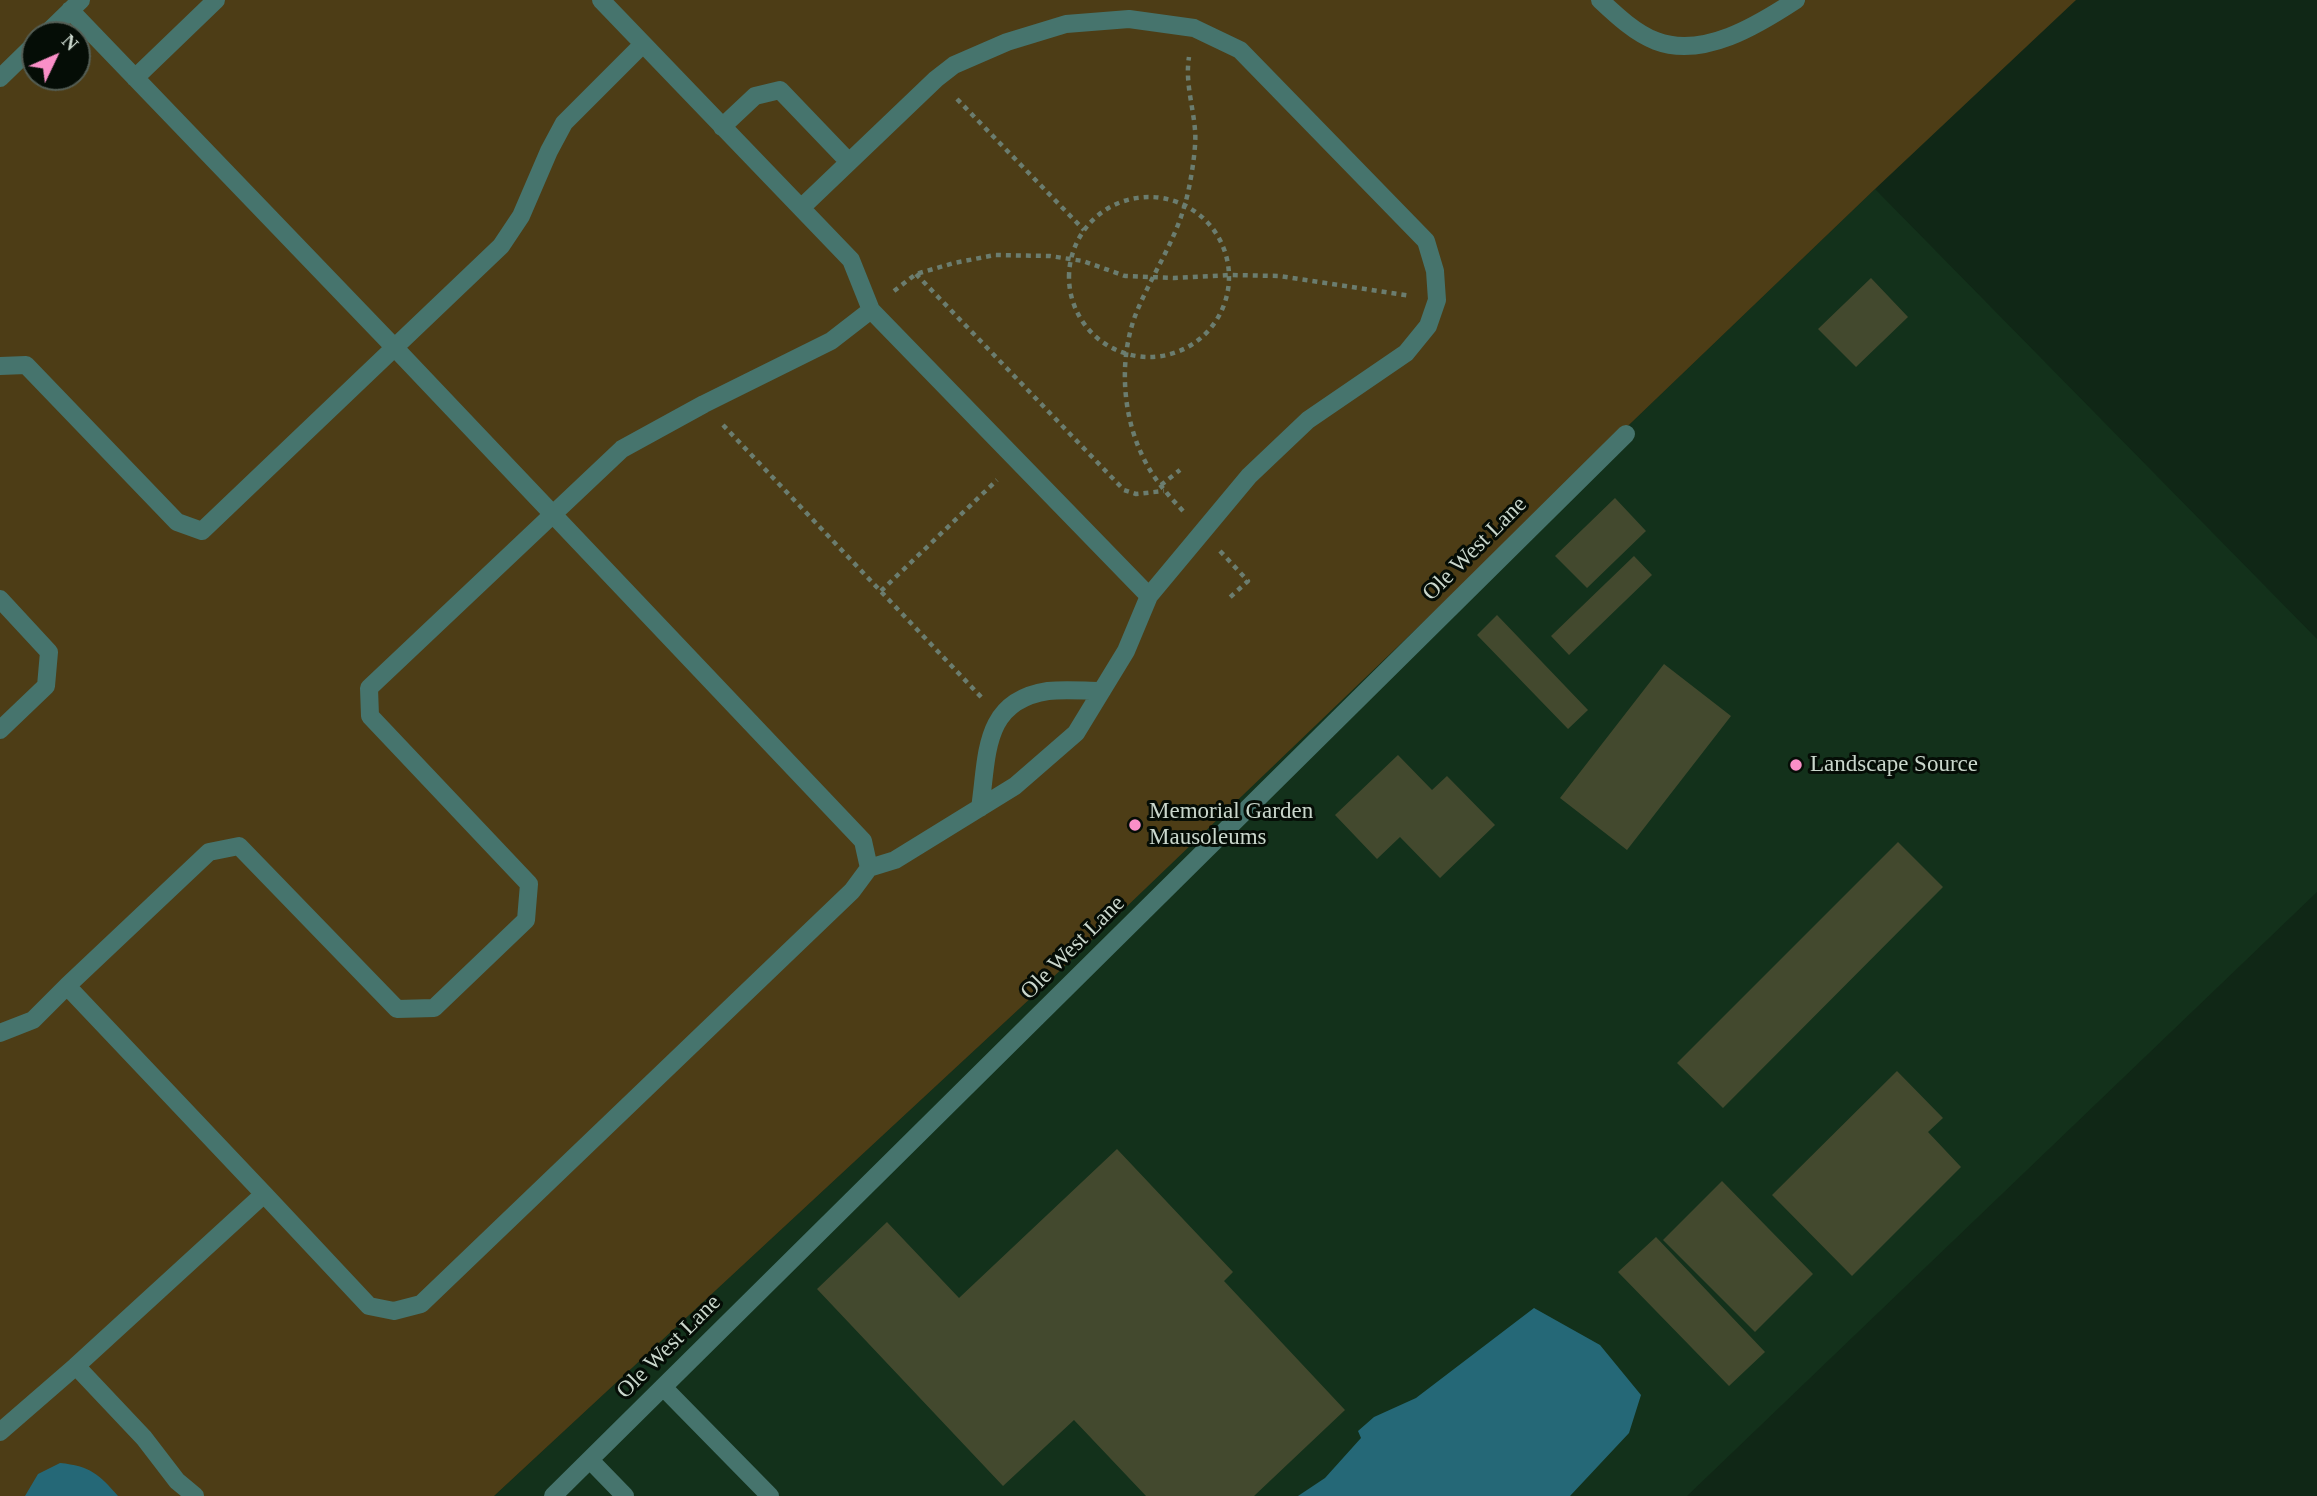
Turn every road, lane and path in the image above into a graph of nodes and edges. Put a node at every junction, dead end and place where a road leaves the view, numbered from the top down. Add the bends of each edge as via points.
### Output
1 (216, 0) edge
2 (601, 0) edge
3 (1600, 0) edge
4 (1796, 0) edge
5 (76, 5) edge
6 (59, 21) edge
7 (1194, 28) junction
8 (643, 44) junction
9 (21, 58) edge
10 (0, 78) edge
11 (135, 78) junction
12 (936, 79) junction
13 (722, 127) junction
14 (849, 162) junction
15 (1185, 204) junction
16 (801, 208) junction
17 (1084, 230) junction
18 (1070, 259) junction
19 (916, 274) junction
20 (1230, 275) junction
21 (1155, 277) junction
22 (1437, 300) junction
23 (872, 310) junction
24 (396, 349) junction
25 (1126, 354) junction
26 (0, 366) edge
27 (704, 404) junction
28 (1626, 434) dead end
29 (1017, 461) junction
30 (1180, 470) dead end
31 (1163, 488) junction
32 (552, 516) junction
33 (1202, 531) junction
34 (881, 591) junction
35 (1149, 596) junction
36 (0, 599) edge
37 (1227, 600) dead end
38 (1102, 691) junction
39 (999, 715) junction
40 (0, 730) edge
41 (980, 808) junction
42 (869, 868) junction
43 (67, 986) junction
44 (0, 1033) edge
45 (264, 1194) junction
46 (76, 1366) junction
47 (663, 1387) junction
48 (0, 1432) edge
49 (590, 1460) junction
50 (195, 1496) edge
51 (553, 1496) edge
52 (625, 1496) edge
53 (769, 1496) edge

1 - 11 street
2 - 8 street
3 - 4 street via 1655,41 1681,47 1719,40
5 - 6 street
5 - 11 street
7 - 12 street via 1129,19 1066,24 1007,42 954,65
7 - 15 path via 1186,74 1196,133
7 - 22 street via 1240,50 1426,241
8 - 13 street
8 - 24 street via 564,123 521,216 501,246
9 - 10 street
11 - 24 street
12 - 14 street
12 - 17 path
13 - 14 street via 755,96 780,90
13 - 16 street
14 - 16 street
15 - 17 path via 1140,197 1115,204
15 - 20 path via 1210,224 1224,246
15 - 21 path
16 - 23 street via 851,260
17 - 18 path
18 - 19 path via 995,255
18 - 21 path via 1125,276
18 - 25 path via 1070,294 1081,319 1098,340
19 - 23 path
19 - 31 path via 1124,490 1136,494
20 - 21 path
20 - 22 path via 1329,282
20 - 25 path via 1217,321 1199,341 1175,354 1149,358
21 - 25 path via 1137,312
22 - 33 street via 1428,326 1406,353 1308,420 1249,476
23 - 27 street via 831,341
23 - 29 street
24 - 26 street via 202,531 177,522 26,365
24 - 32 street
25 - 31 path via 1126,398 1135,438
27 - 32 street via 622,450
27 - 34 path
28 - 47 street, Ole West Lane
29 - 34 path
29 - 35 street
30 - 31 path
31 - 33 path
32 - 42 street via 863,841
32 - 43 street via 369,688 370,716 528,884 526,920 434,1008 397,1009 239,846 209,852
33 - 35 street
33 - 37 path via 1248,581
34 - 39 path
35 - 38 street via 1126,651
36 - 40 street via 49,652 46,686
38 - 39 street via 1048,691 1016,700
38 - 41 street via 1076,733 1015,786
39 - 41 street via 991,734
41 - 42 street via 895,860
42 - 45 street via 852,891 421,1304 394,1311 369,1306
43 - 44 street via 33,1020
43 - 45 street
45 - 46 street
46 - 48 street
46 - 50 street
47 - 49 street, Ole West Lane
47 - 53 street
49 - 51 street, Ole West Lane
49 - 52 street

